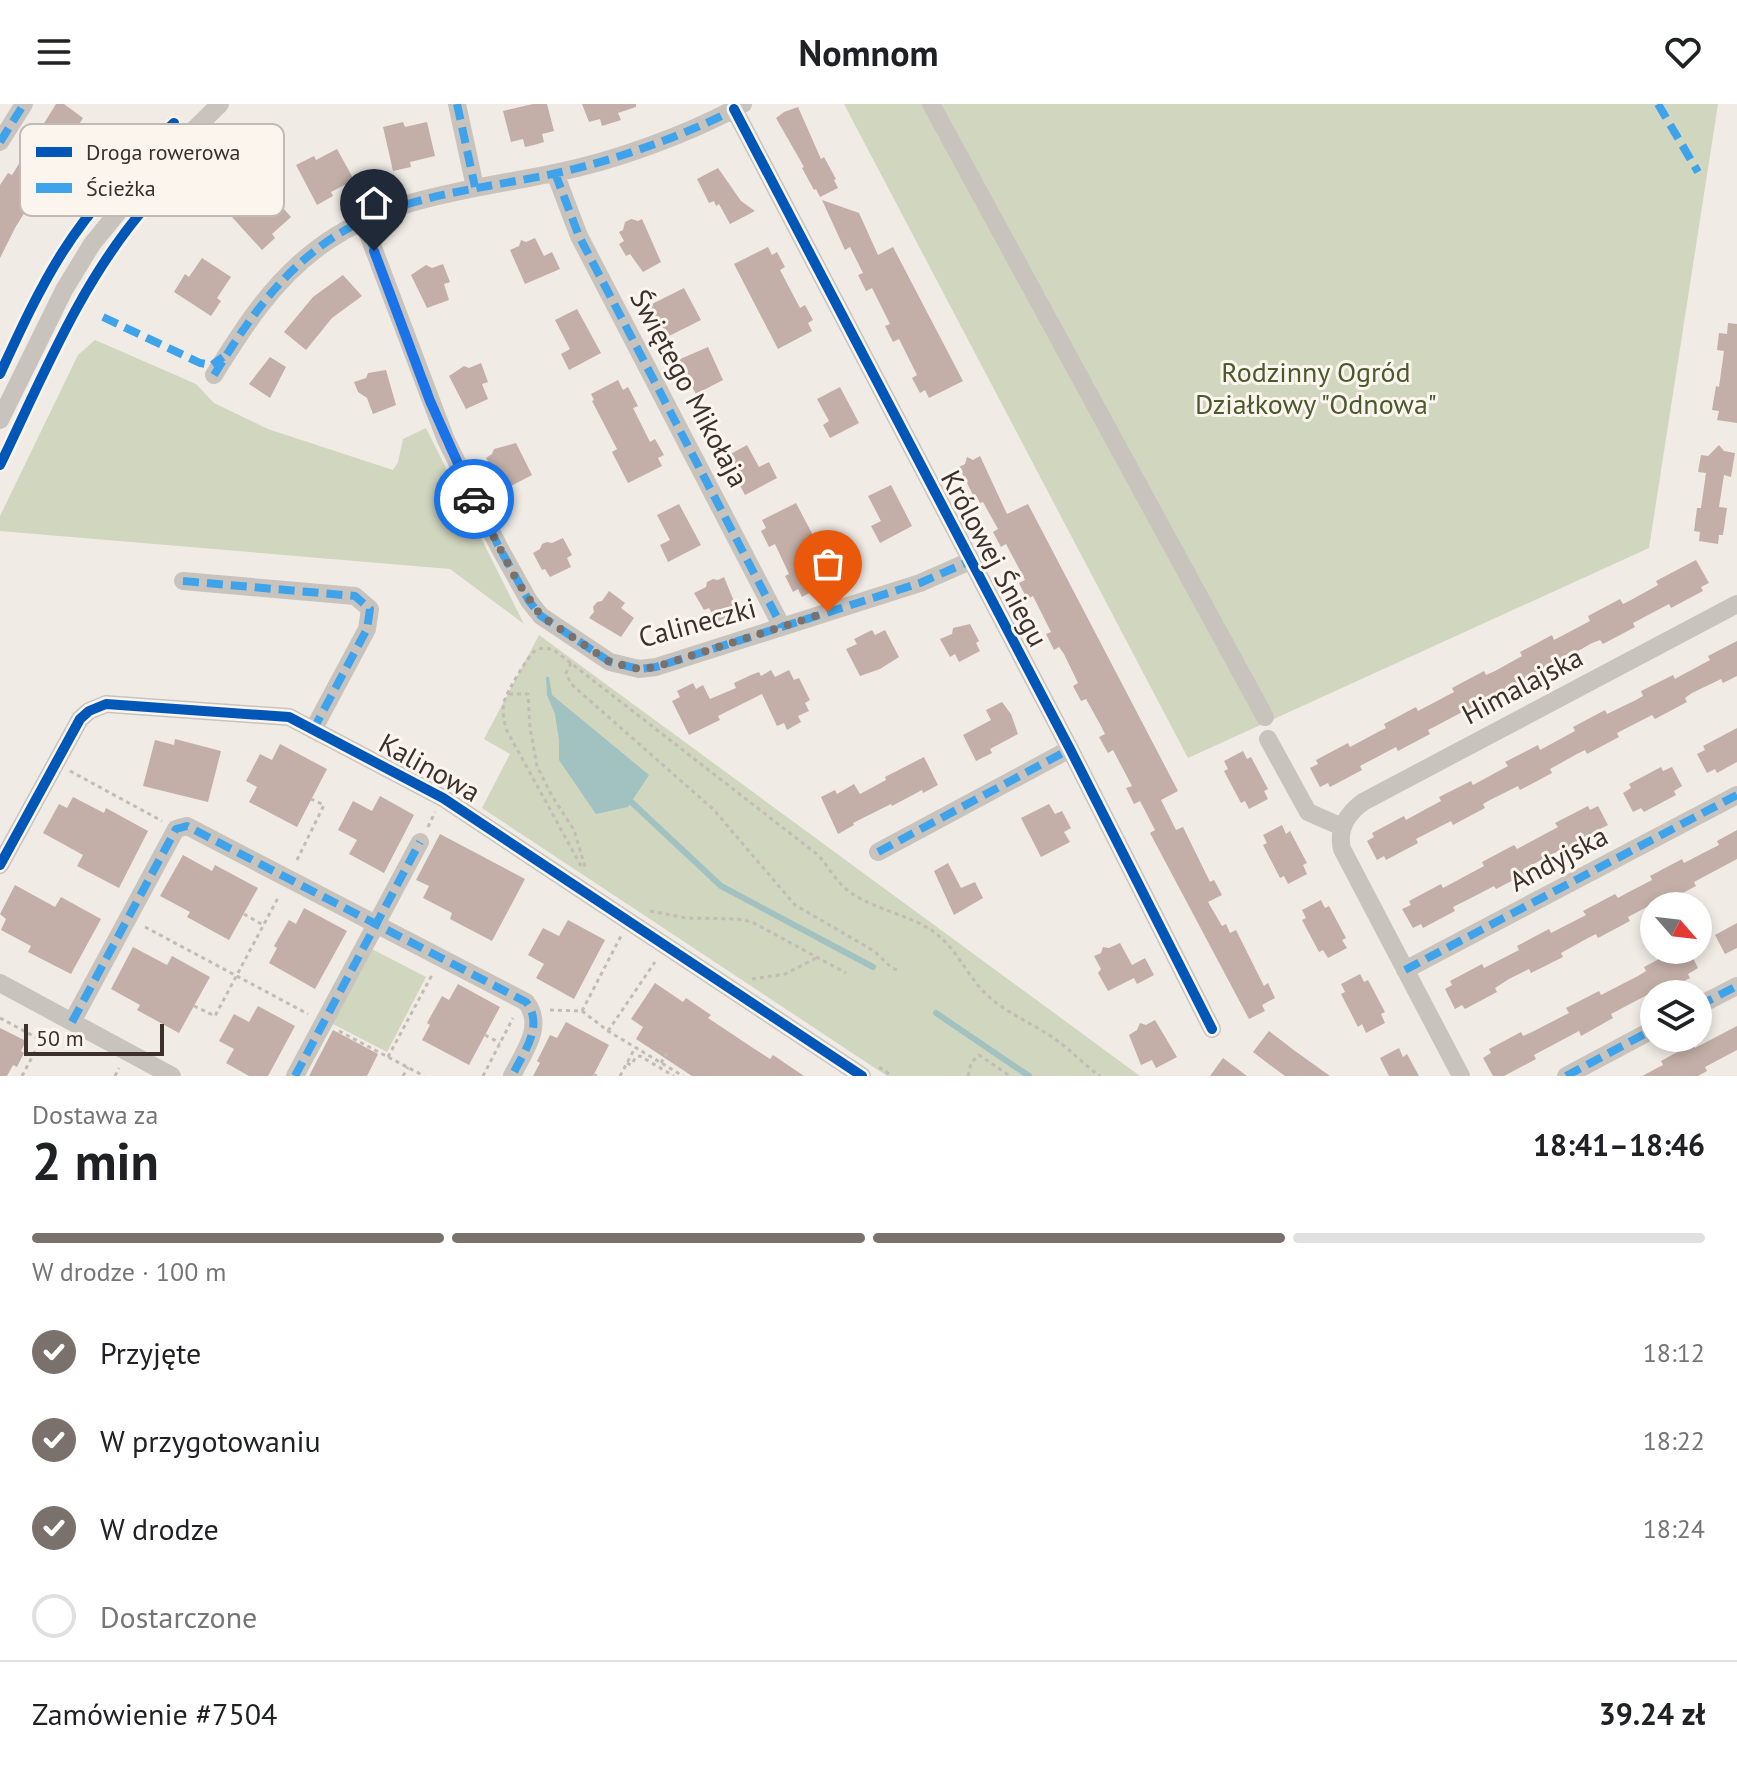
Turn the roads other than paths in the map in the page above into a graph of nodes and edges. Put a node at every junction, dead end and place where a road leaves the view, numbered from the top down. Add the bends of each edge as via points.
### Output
1 (24, 104) edge
2 (220, 104) edge
3 (457, 104) edge
4 (931, 104) edge
5 (739, 107) edge
6 (200, 124) edge
7 (0, 142) edge
8 (555, 173) junction
9 (475, 187) junction
10 (115, 216) edge
11 (363, 221) junction
12 (214, 375) dead end
13 (0, 420) edge
14 (970, 561) junction
15 (183, 581) dead end
16 (1737, 604) edge
17 (782, 627) junction
18 (1265, 717) dead end
19 (313, 730) junction
20 (1268, 739) dead end
21 (1070, 749) junction
22 (1737, 795) edge
23 (1342, 827) junction
24 (423, 835) road end
25 (878, 852) dead end
26 (0, 865) edge
27 (375, 925) junction
28 (1405, 970) junction
29 (0, 983) edge
30 (1737, 986) edge
31 (1712, 999) edge
32 (72, 1022) junction
33 (1212, 1029) dead end
34 (1640, 1036) edge
35 (858, 1071) edge
36 (172, 1076) edge
37 (295, 1076) edge
38 (512, 1076) edge
39 (1461, 1076) edge
40 (1566, 1076) edge

1 - 7 street
2 - 6 street
3 - 9 street
4 - 18 street
5 - 8 street, Królowej Śniegu via 610,159
5 - 14 street, Królowej Śniegu
8 - 9 street, Królowej Śniegu
8 - 17 street, Świętego Mikołaja via 579,236
9 - 11 street, Królowej Śniegu via 429,196
10 - 13 street via 64,290
11 - 12 street, Królowej Śniegu via 319,247 279,283
11 - 17 street, Calineczki via 446,440 511,570 541,616 593,653 639,669
14 - 17 street, Calineczki via 920,583
14 - 21 street, Królowej Śniegu
15 - 19 street via 355,596 370,609 367,629
16 - 23 street, Himalajska via 1363,802
19 - 26 street, Kalinowa via 289,717 96,707 80,719
19 - 35 street, Kalinowa via 443,798
20 - 23 street via 1308,812
21 - 25 street
21 - 33 street, Królowej Śniegu
22 - 28 street, Andyjska
23 - 28 street via 1342,849
24 - 27 street
27 - 32 street via 187,826 176,829
27 - 37 street
27 - 38 street via 527,1004 535,1020 533,1034
28 - 39 street
29 - 32 street
30 - 31 street
32 - 36 street
34 - 40 street

